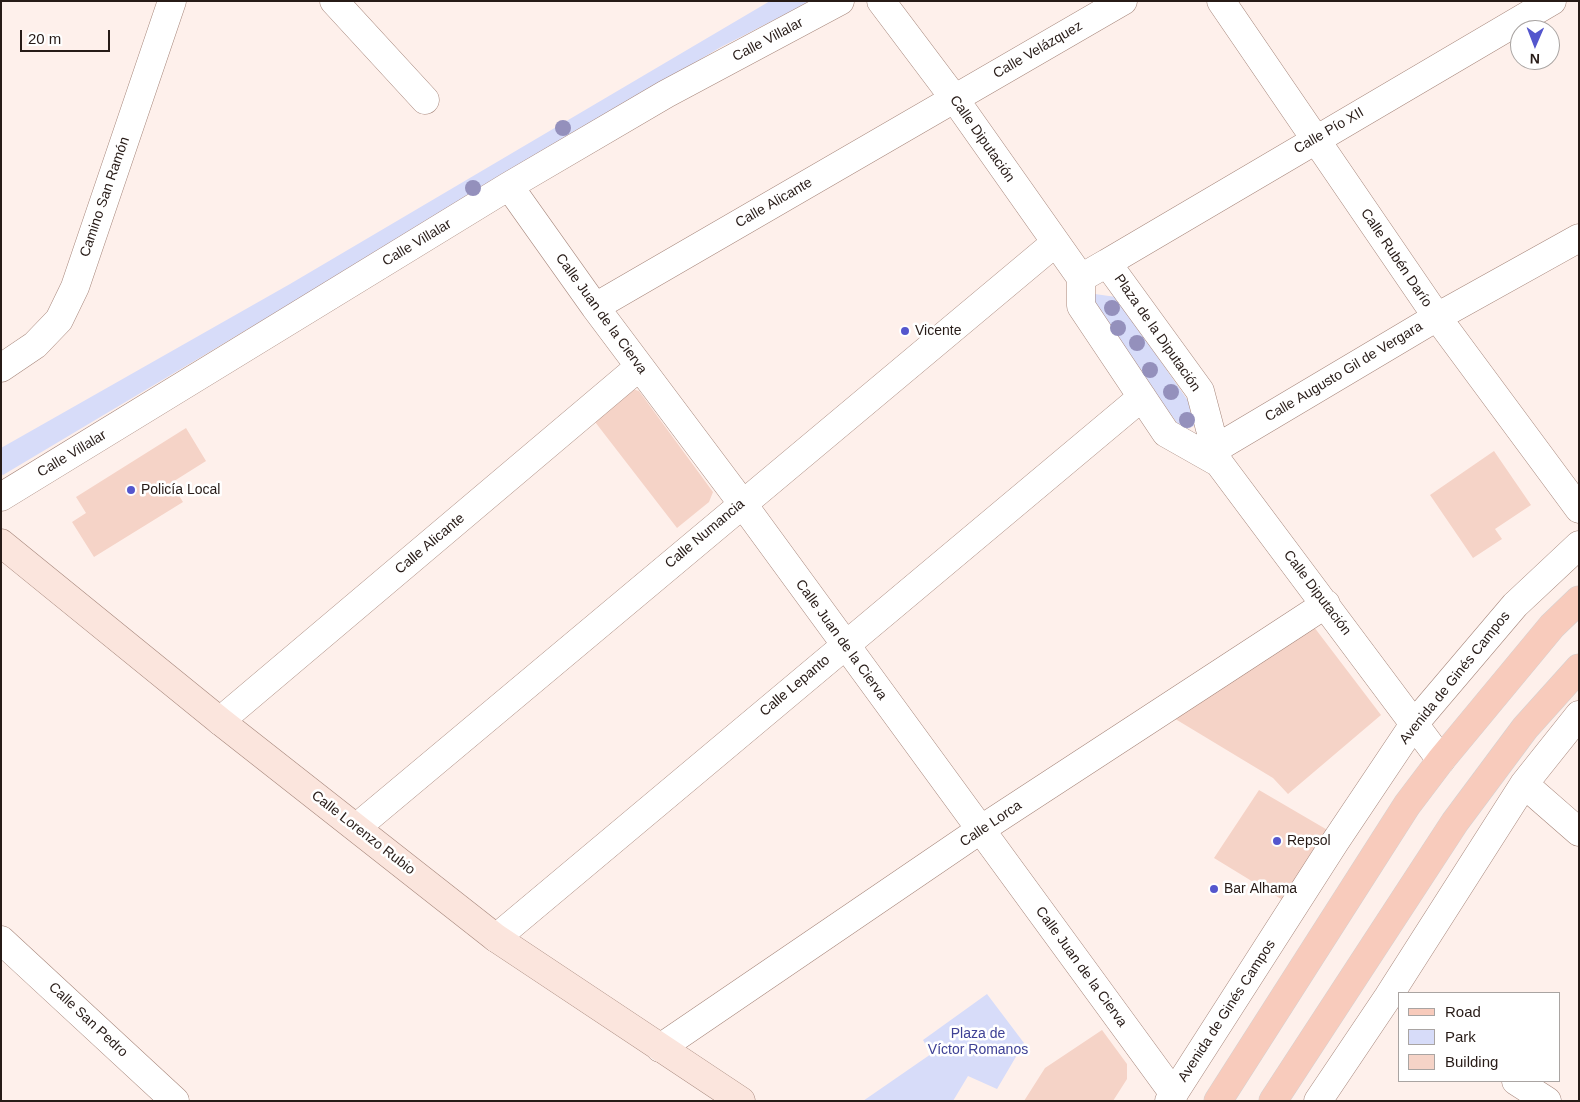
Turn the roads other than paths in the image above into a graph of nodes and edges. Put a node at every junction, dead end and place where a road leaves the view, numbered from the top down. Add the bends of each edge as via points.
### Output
1 (172, 1) edge
2 (334, 1) edge
3 (840, 1) edge
4 (881, 1) edge
5 (1123, 1) edge
6 (1221, 1) edge
7 (1552, 1) edge
8 (954, 98) junction
9 (425, 100) dead end
10 (1315, 139) junction
11 (509, 186) junction
12 (1579, 238) edge
13 (1055, 243) junction
14 (1107, 263) junction
15 (1080, 278) junction
16 (595, 307) junction
17 (1437, 318) junction
18 (639, 367) junction
19 (1, 368) edge
20 (1142, 397) junction
21 (1217, 456) junction
22 (1, 497) edge
23 (742, 503) junction
24 (1579, 509) edge
25 (1, 543) edge
26 (1579, 545) edge
27 (1579, 600) edge
28 (1326, 604) junction
29 (844, 644) junction
30 (1579, 668) edge
31 (1579, 715) edge
32 (220, 721) junction
33 (1414, 724) junction
34 (1441, 760) junction
35 (1524, 784) junction
36 (357, 827) junction
37 (980, 830) junction
38 (1579, 832) edge
39 (496, 938) junction
40 (1, 940) edge
41 (1399, 992) edge
42 (1394, 1001) edge
43 (660, 1048) junction
44 (1518, 1082) edge
45 (1171, 1097) edge
46 (175, 1101) edge
47 (741, 1101) edge
48 (1218, 1101) edge
49 (1273, 1101) edge
50 (1318, 1101) edge
51 (1546, 1101) edge

1 - 19 street, Camino San Ramón via 75,287 59,320 34,345
2 - 9 street
3 - 11 street, Calle Villalar via 666,94
4 - 8 street, Calle Diputación
5 - 8 street, Calle Velázquez
6 - 10 street, Calle Rubén Darío
7 - 10 street, Calle Pío XII
8 - 13 street, Calle Diputación
8 - 16 street, Calle Alicante
10 - 14 street, Calle Pío XII
10 - 17 street, Calle Rubén Darío
11 - 16 street, Calle Juan de la Cierva
11 - 22 street, Calle Villalar
12 - 17 street, Calle Augusto Gil de Vergara
13 - 15 street, Calle Diputación
13 - 23 street, Calle Numancia
14 - 15 street, Plaza de la Diputación
14 - 21 street, Plaza de la Diputación via 1200,391
15 - 20 street via 1081,306
16 - 18 street, Calle Juan de la Cierva
17 - 21 street, Calle Augusto Gil de Vergara
17 - 24 street, Calle Rubén Darío
18 - 23 street, Calle Juan de la Cierva
18 - 32 street, Calle Alicante
20 - 21 street via 1166,433
20 - 29 street, Calle Lepanto
21 - 28 street, Calle Diputación
23 - 29 street, Calle Juan de la Cierva
23 - 36 street, Calle Numancia
25 - 32 main road, Calle Lorenzo Rubio
26 - 33 street, Avenida de Ginés Campos via 1515,605
27 - 34 main road via 1552,626
28 - 33 street, Calle Diputación
28 - 37 street, Calle Lorca
29 - 37 street, Calle Juan de la Cierva
29 - 39 street, Calle Lepanto
30 - 49 main road via 1526,728 1455,822
31 - 35 street
32 - 36 main road, Calle Lorenzo Rubio
33 - 34 street, Calle Diputación
33 - 45 street, Avenida de Ginés Campos
34 - 48 main road via 1407,805
35 - 38 street
35 - 41 street
36 - 39 main road, Calle Lorenzo Rubio
37 - 43 street, Calle Lorca
37 - 45 street, Calle Juan de la Cierva
39 - 43 main road, Calle Lorenzo Rubio
40 - 46 street, Calle San Pedro
42 - 50 street
43 - 47 main road, Calle Lorenzo Rubio
44 - 51 street

